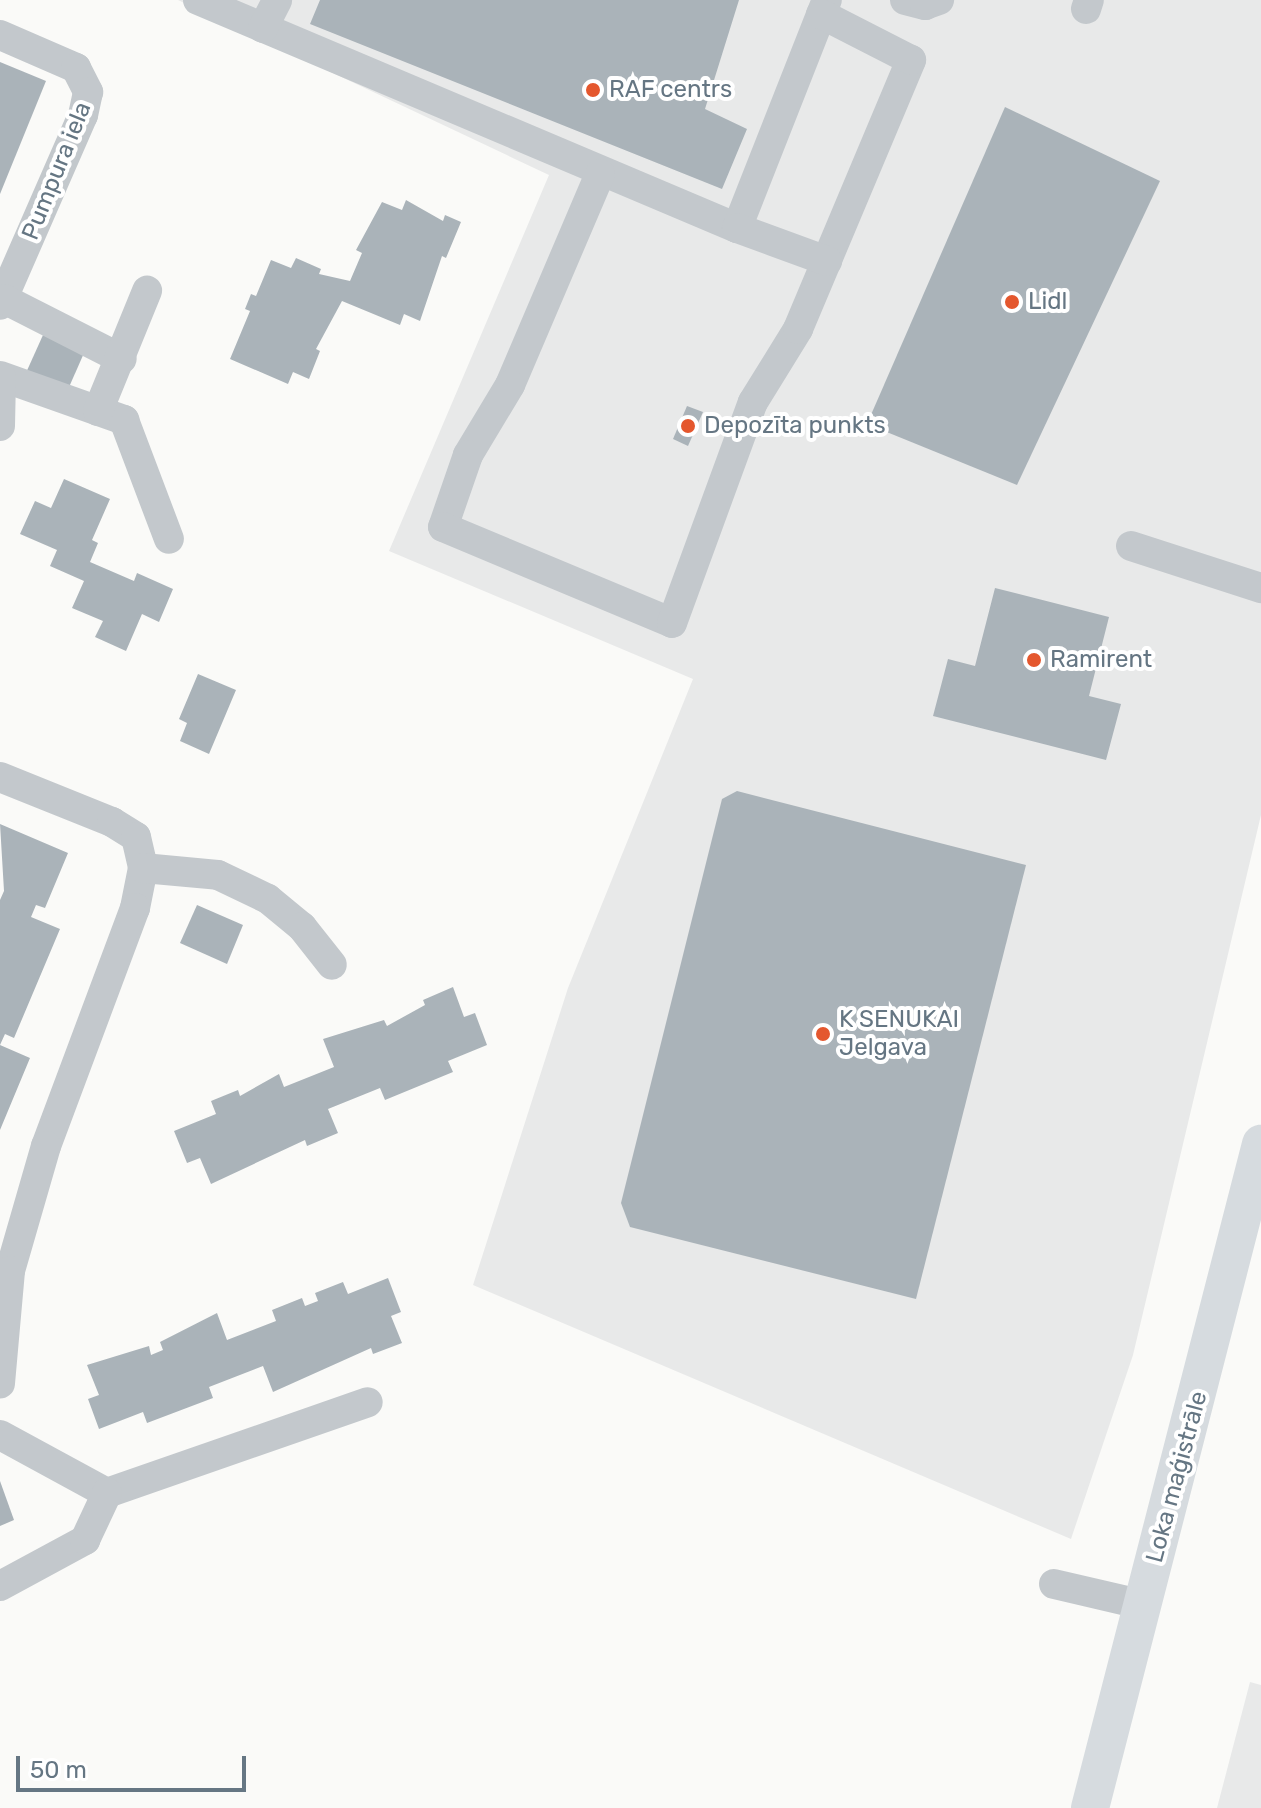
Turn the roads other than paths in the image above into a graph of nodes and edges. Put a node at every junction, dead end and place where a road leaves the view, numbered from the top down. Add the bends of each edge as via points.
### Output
1 (198, 0) edge
2 (277, 0) edge
3 (905, 0) edge
4 (939, 0) edge
5 (824, 7) edge
6 (263, 28) junction
7 (0, 35) edge
8 (600, 174) junction
9 (737, 228) junction
10 (827, 261) junction
11 (147, 291) dead end
12 (2, 302) edge
13 (122, 359) junction
14 (0, 376) edge
15 (98, 411) junction
16 (0, 426) edge
17 (169, 539) dead end
18 (1131, 546) dead end
19 (1261, 588) edge
20 (0, 777) edge
21 (143, 868) junction
22 (332, 965) dead end
23 (1261, 1144) edge
24 (0, 1384) edge
25 (368, 1402) dead end
26 (3, 1440) edge
27 (107, 1493) junction
28 (1054, 1584) dead end
29 (0, 1586) edge
30 (1144, 1605) junction
31 (1090, 1808) edge

1 - 6 street
2 - 6 street
3 - 4 street via 925,5
5 - 9 street
5 - 10 street via 911,60
6 - 8 street
7 - 12 street, Pumpura iela via 76,68 88,92 83,115
8 - 9 street
8 - 10 street via 510,385 468,455 443,527 672,623 753,402 798,329
9 - 10 street
11 - 13 street
12 - 13 street
13 - 15 street
14 - 15 street
14 - 16 street
15 - 17 street via 124,420
18 - 19 street
20 - 21 street via 112,822 136,837
21 - 22 street via 218,875 268,899 302,927
21 - 24 street via 135,908 46,1146 10,1271
23 - 30 main road, Loka maģistrāle
25 - 27 street
26 - 27 street
27 - 29 street via 85,1540
28 - 30 street
30 - 31 main road, Loka maģistrāle

